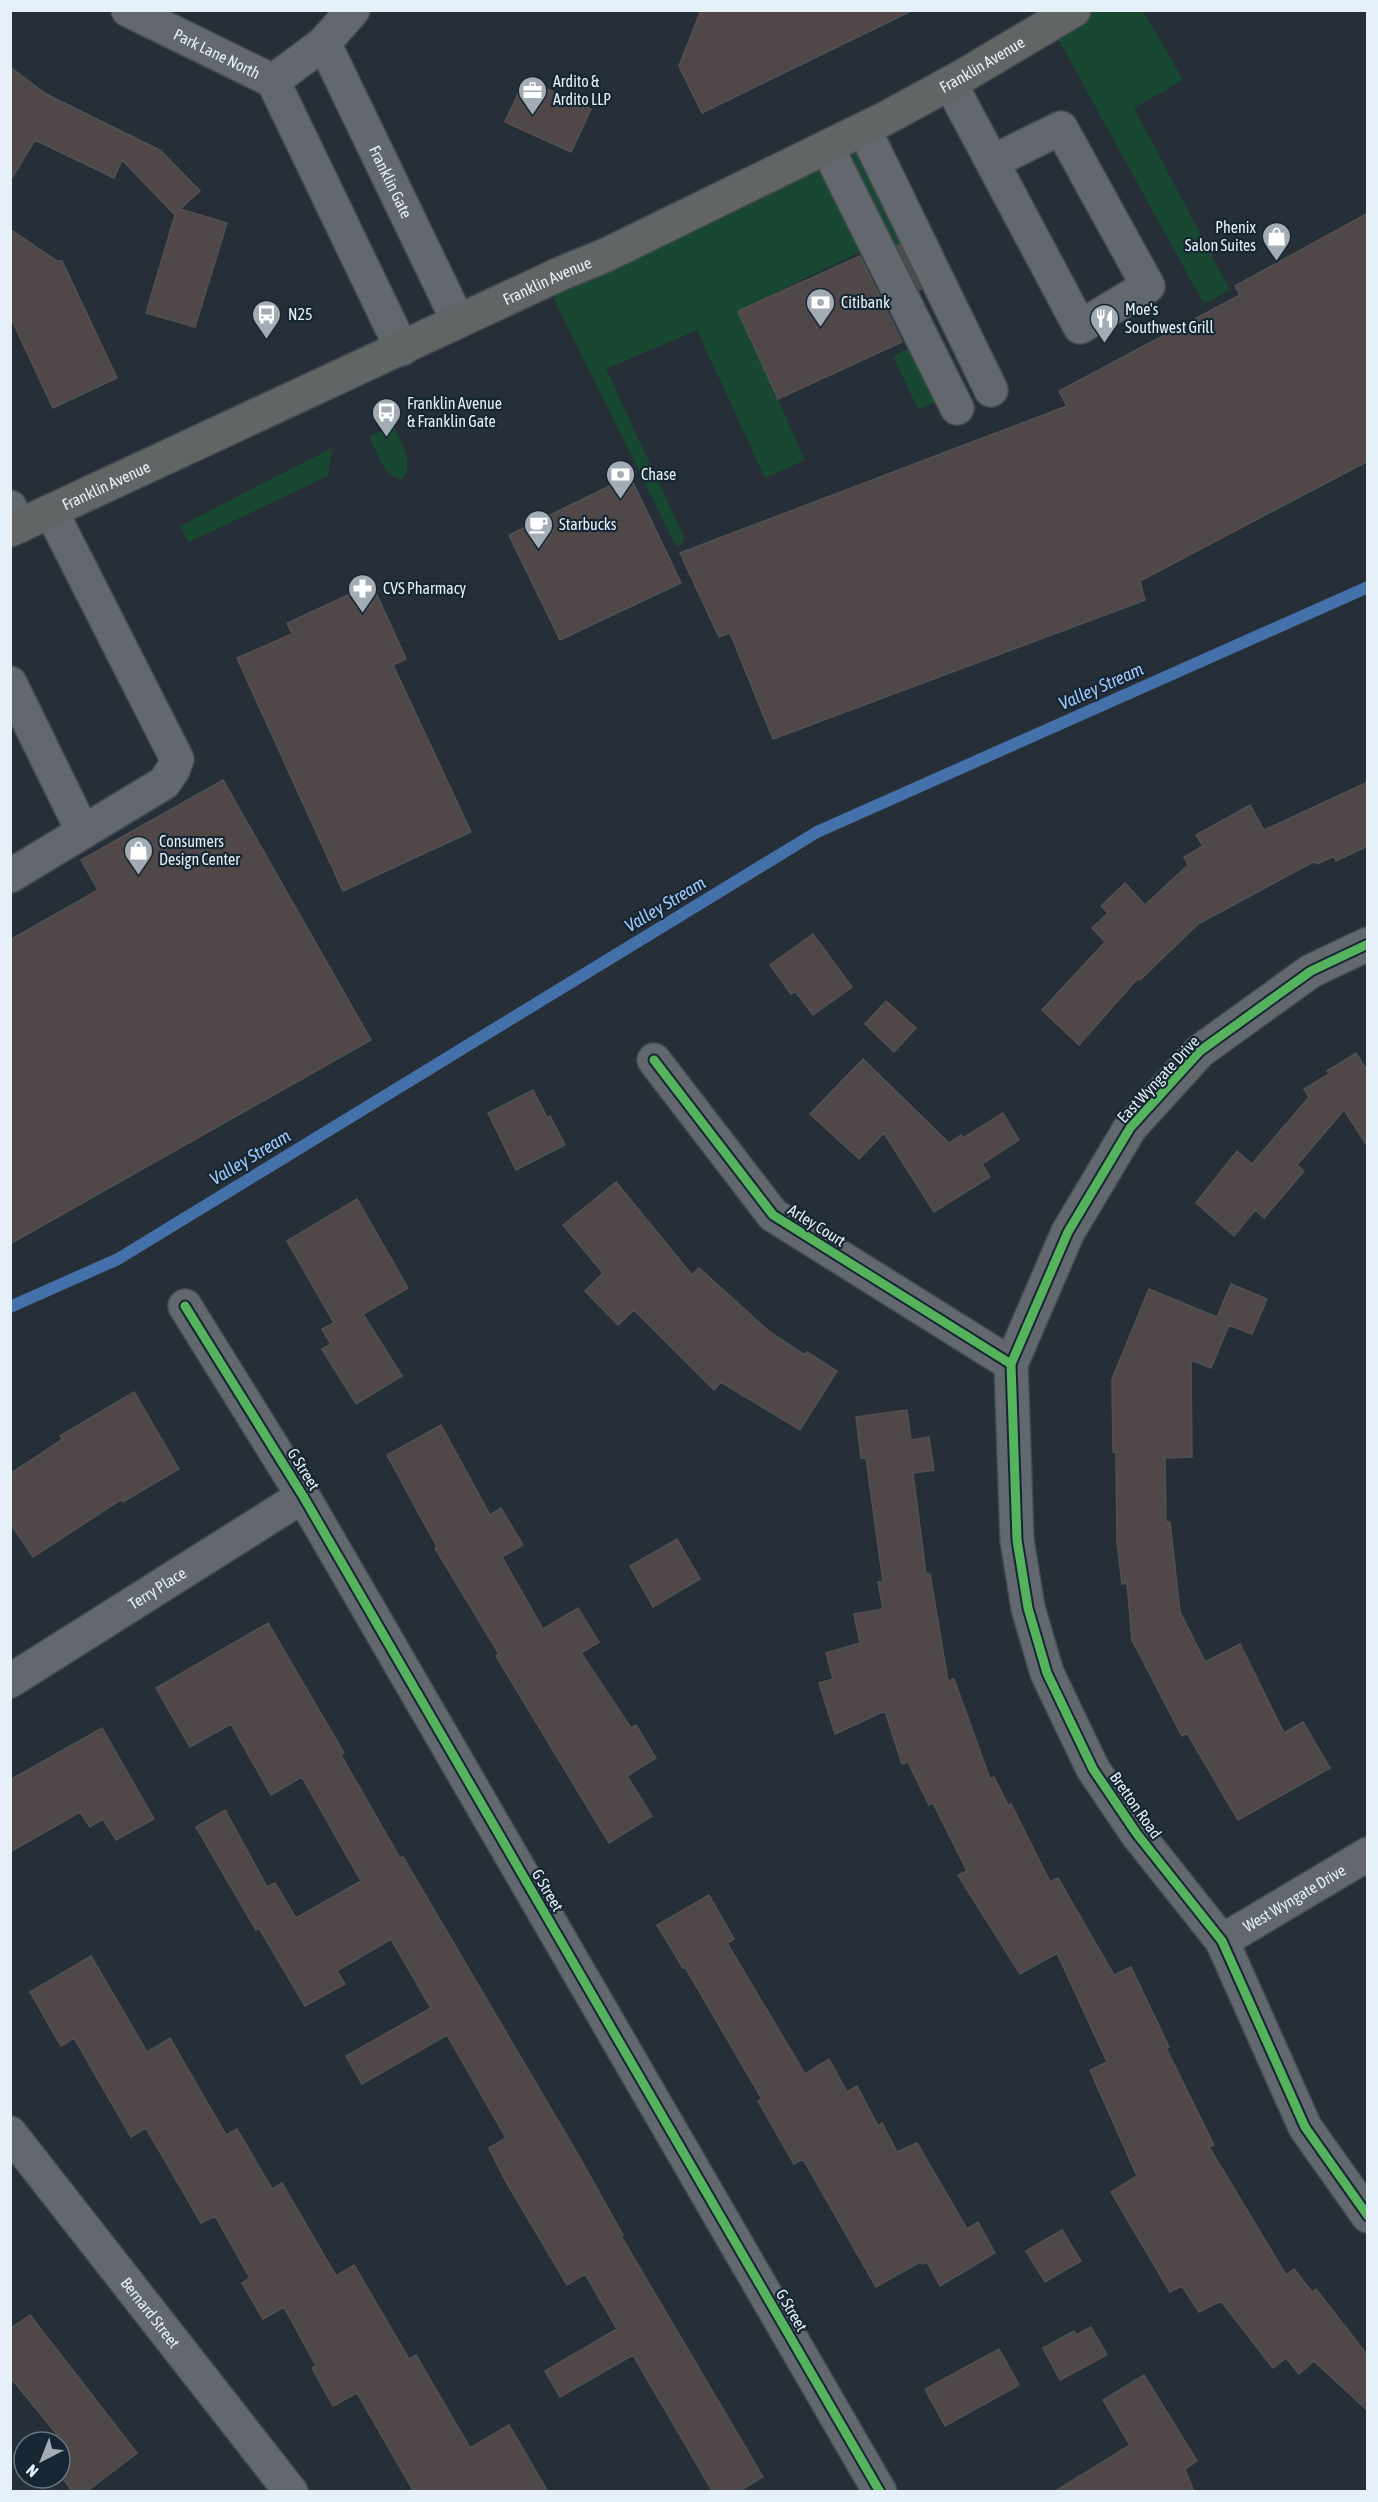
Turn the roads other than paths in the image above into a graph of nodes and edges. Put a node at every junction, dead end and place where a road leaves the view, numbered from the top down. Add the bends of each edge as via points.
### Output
1 (128, 10) edge
2 (353, 10) edge
3 (1074, 10) edge
4 (324, 43) junction
5 (273, 81) junction
6 (950, 83) junction
7 (864, 129) junction
8 (827, 147) junction
9 (992, 162) junction
10 (458, 321) junction
11 (402, 349) junction
12 (991, 390) dead end
13 (957, 408) dead end
14 (51, 511) junction
15 (13, 521) edge
16 (10, 683) edge
17 (83, 832) junction
18 (10, 876) edge
19 (1368, 944) edge
20 (654, 1060) dead end
21 (185, 1306) dead end
22 (1011, 1364) junction
23 (303, 1496) junction
24 (10, 1681) edge
25 (1368, 1854) edge
26 (1222, 1941) junction
27 (10, 2133) edge
28 (1368, 2216) edge
29 (291, 2492) edge
30 (880, 2492) edge

1 - 5 street, Park Lane North
2 - 4 street
3 - 6 main road, Franklin Avenue
4 - 5 street
4 - 10 street, Franklin Gate
5 - 11 street
6 - 7 main road, Franklin Avenue
6 - 9 street
7 - 8 main road, Franklin Avenue
7 - 12 street
8 - 10 main road, Franklin Avenue via 606,255
8 - 13 street
9 - 9 street via 1061,128 1148,286 1080,327
10 - 11 main road, Franklin Avenue
11 - 14 main road, Franklin Avenue
14 - 15 main road, Franklin Avenue
14 - 17 street via 177,759 164,783
16 - 17 street
17 - 18 street
19 - 22 street, East Wyngate Drive via 1311,971 1200,1051 1130,1128 1068,1232
20 - 22 street, Arley Court via 773,1215
21 - 23 street, G Street
22 - 26 street, Bretton Road via 1017,1540 1028,1608 1047,1673 1093,1769 1137,1834
23 - 24 street, Terry Place
23 - 30 street, G Street
25 - 26 street, West Wyngate Drive
26 - 28 street, Bretton Road via 1305,2127
27 - 29 street, Bernard Street

